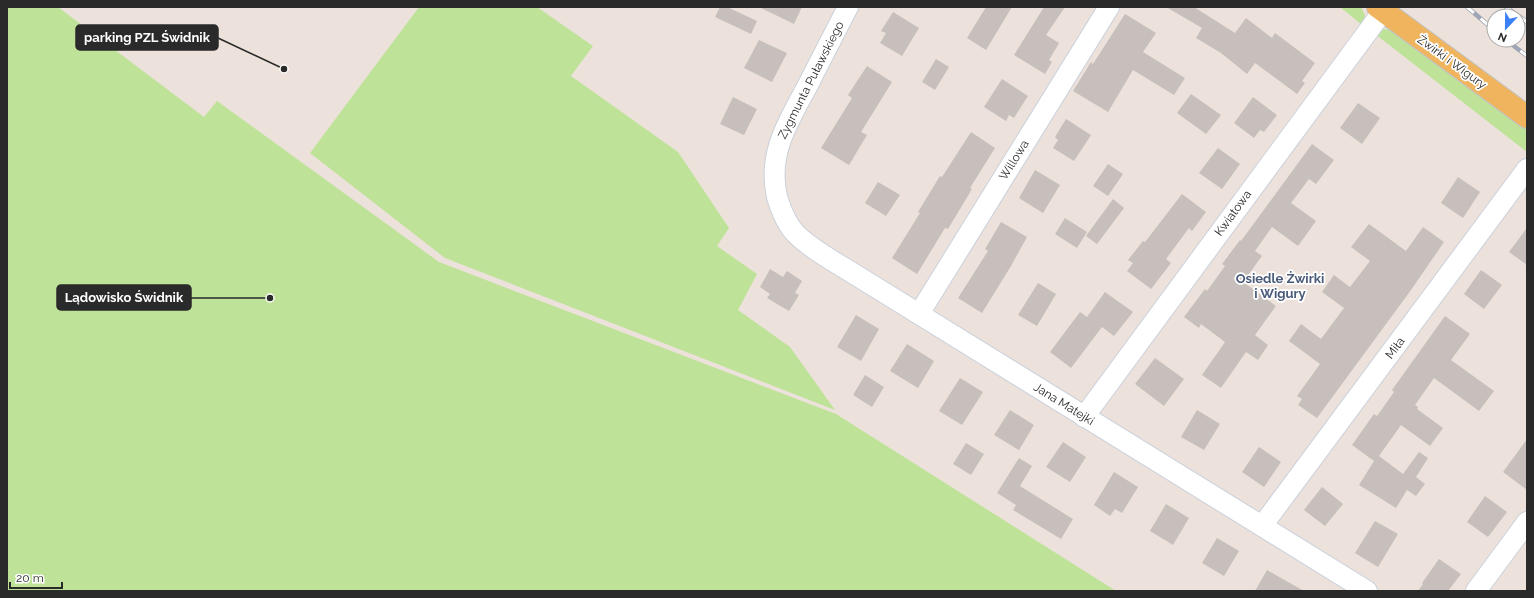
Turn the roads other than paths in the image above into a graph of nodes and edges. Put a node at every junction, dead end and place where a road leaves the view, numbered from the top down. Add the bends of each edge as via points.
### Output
1 (848, 7) edge
2 (1109, 7) edge
3 (1380, 9) edge
4 (1527, 117) edge
5 (1527, 169) edge
6 (778, 200) joint
7 (919, 314) junction
8 (1084, 417) junction
9 (1527, 522) edge
10 (1262, 526) junction
11 (1366, 591) edge
12 (1476, 591) edge

1 - 6 street, Zygmunta Puławskiego via 777,149 774,170
2 - 7 street, Willowa
3 - 4 main road, Żwirki i Wigury
3 - 8 street, Kwiatowa
5 - 10 street, Miła
6 - 7 street, Jana Matejki via 788,223 807,243
7 - 8 street, Jana Matejki
8 - 10 street, Jana Matejki
9 - 12 street
10 - 11 street, Jana Matejki

